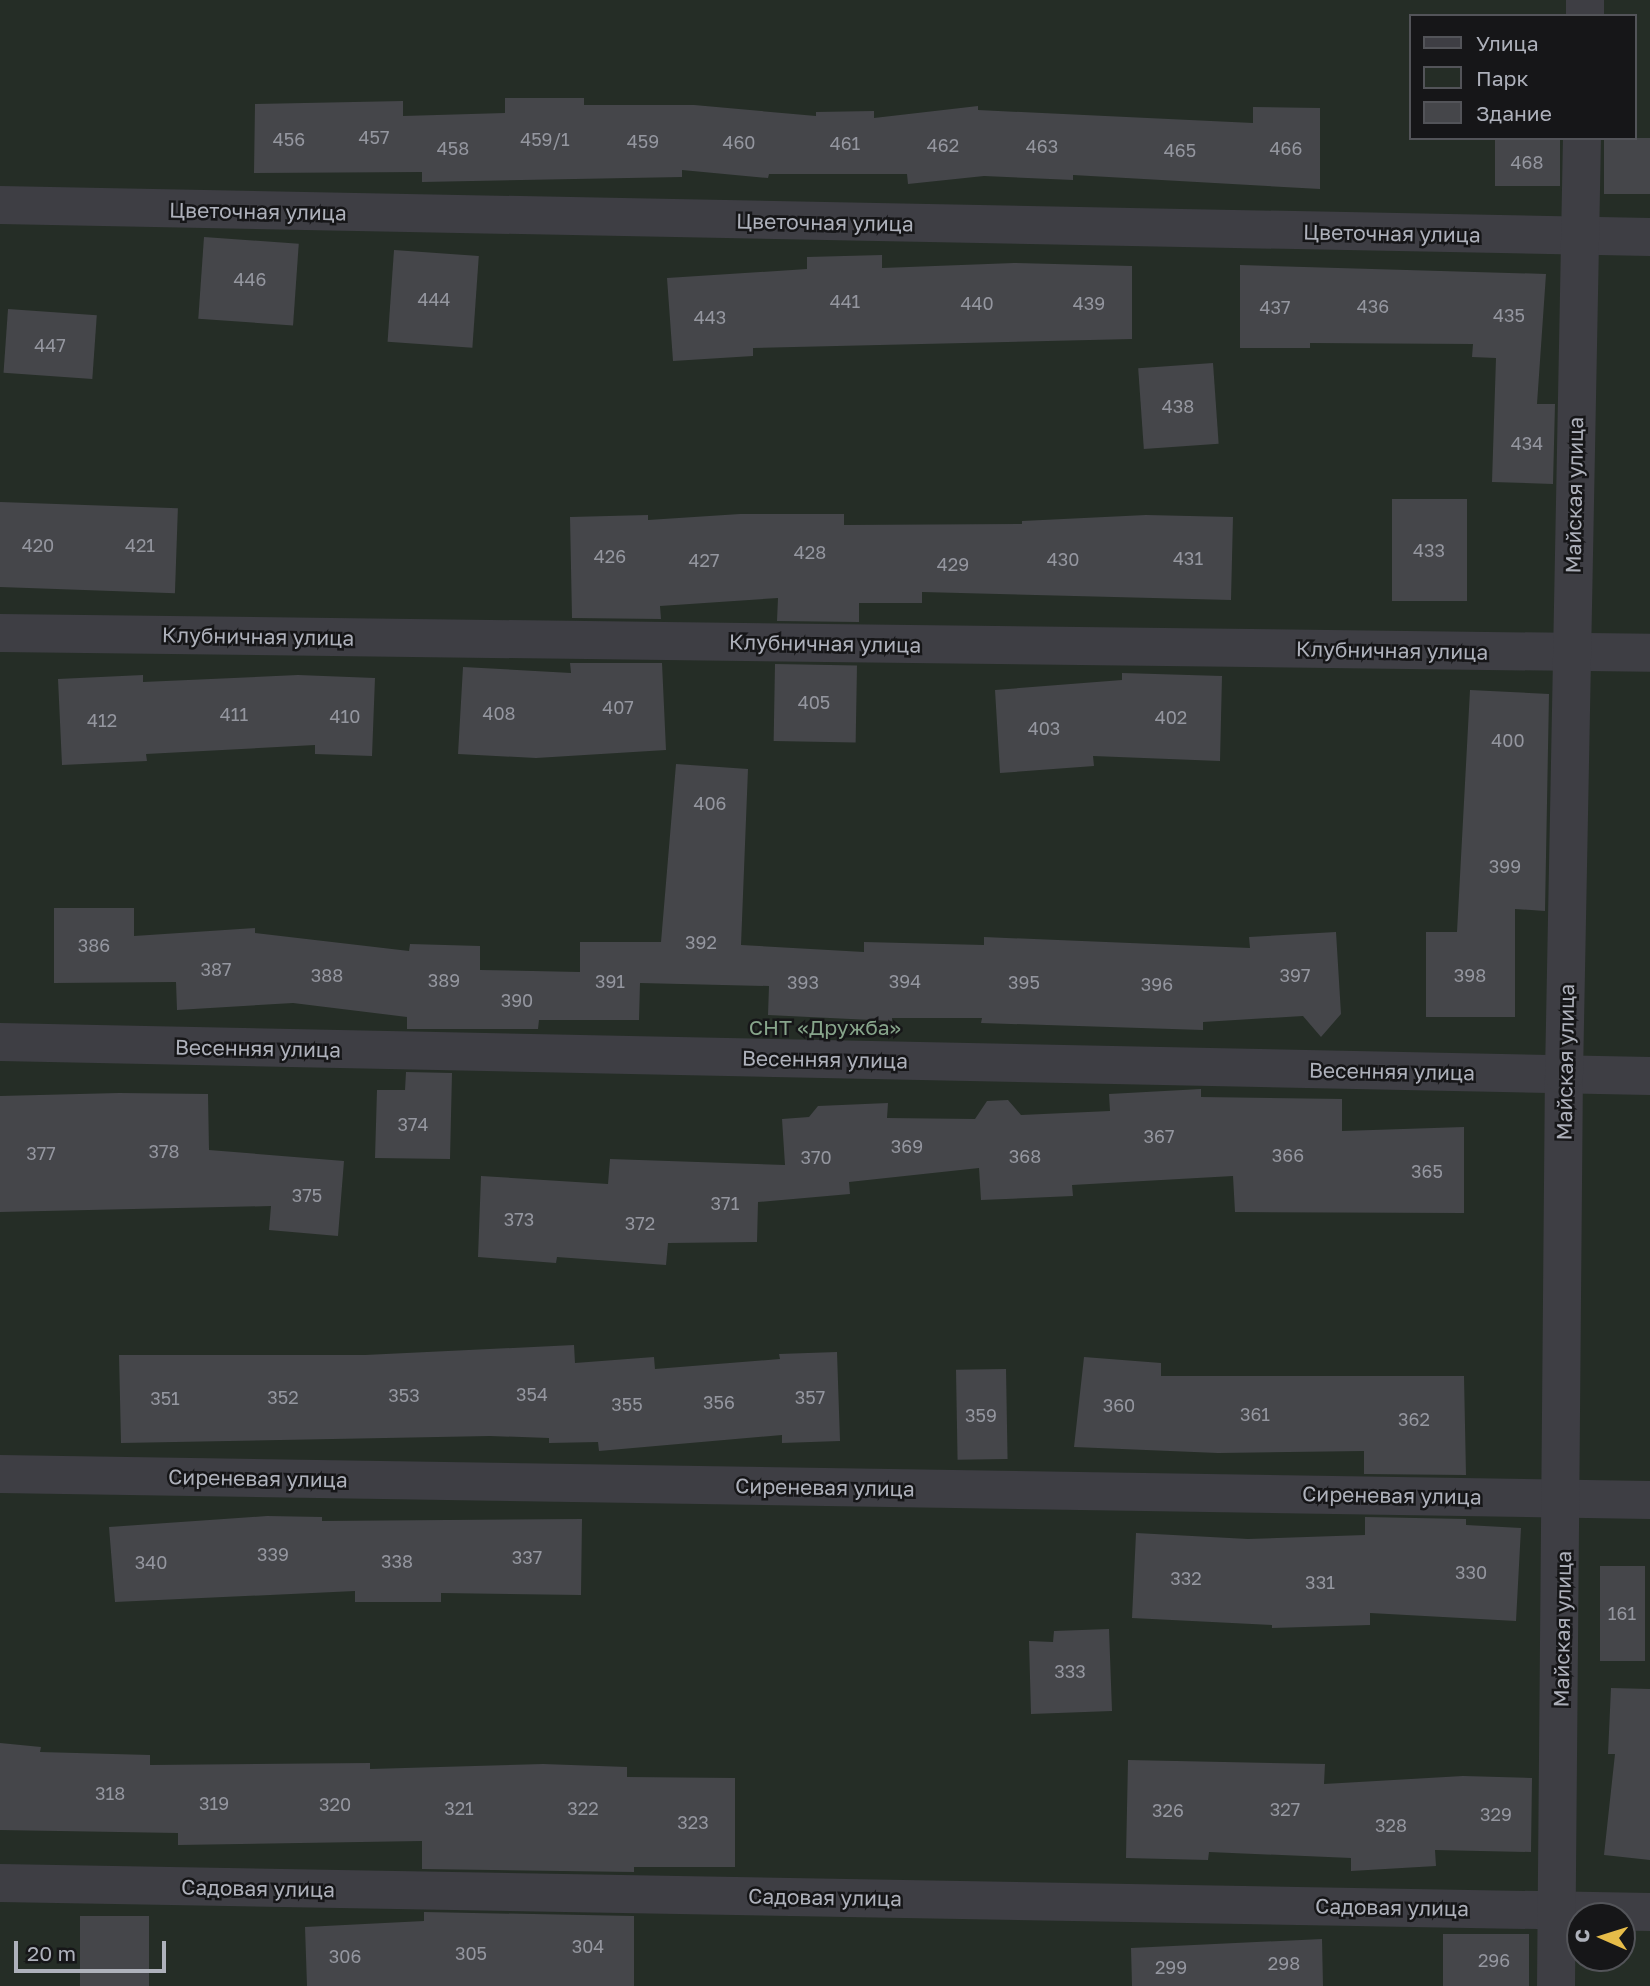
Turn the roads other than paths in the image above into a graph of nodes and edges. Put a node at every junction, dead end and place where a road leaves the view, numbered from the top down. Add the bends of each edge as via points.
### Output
1 (1582, 140) edge
2 (0, 205) edge
3 (1579, 236) junction
4 (1650, 237) edge
5 (0, 633) edge
6 (1571, 652) junction
7 (1650, 653) edge
8 (0, 1042) edge
9 (1564, 1075) junction
10 (1650, 1076) edge
11 (0, 1474) edge
12 (1564, 1498) junction
13 (1650, 1500) edge
14 (0, 1883) edge
15 (1558, 1910) junction
16 (1650, 1912) edge
17 (1556, 1986) edge

1 - 3 street, Майская улица
2 - 3 street, Цветочная улица
3 - 4 street, Цветочная улица
3 - 6 street, Майская улица
5 - 6 street, Клубничная улица
6 - 7 street, Клубничная улица
6 - 9 street, Майская улица
8 - 9 street, Весенняя улица
9 - 10 street, Весенняя улица
9 - 12 street, Майская улица
11 - 12 street, Сиреневая улица
12 - 13 street, Сиреневая улица
12 - 15 street, Майская улица
14 - 15 street, Садовая улица
15 - 16 street, Садовая улица
15 - 17 street, Майская улица

